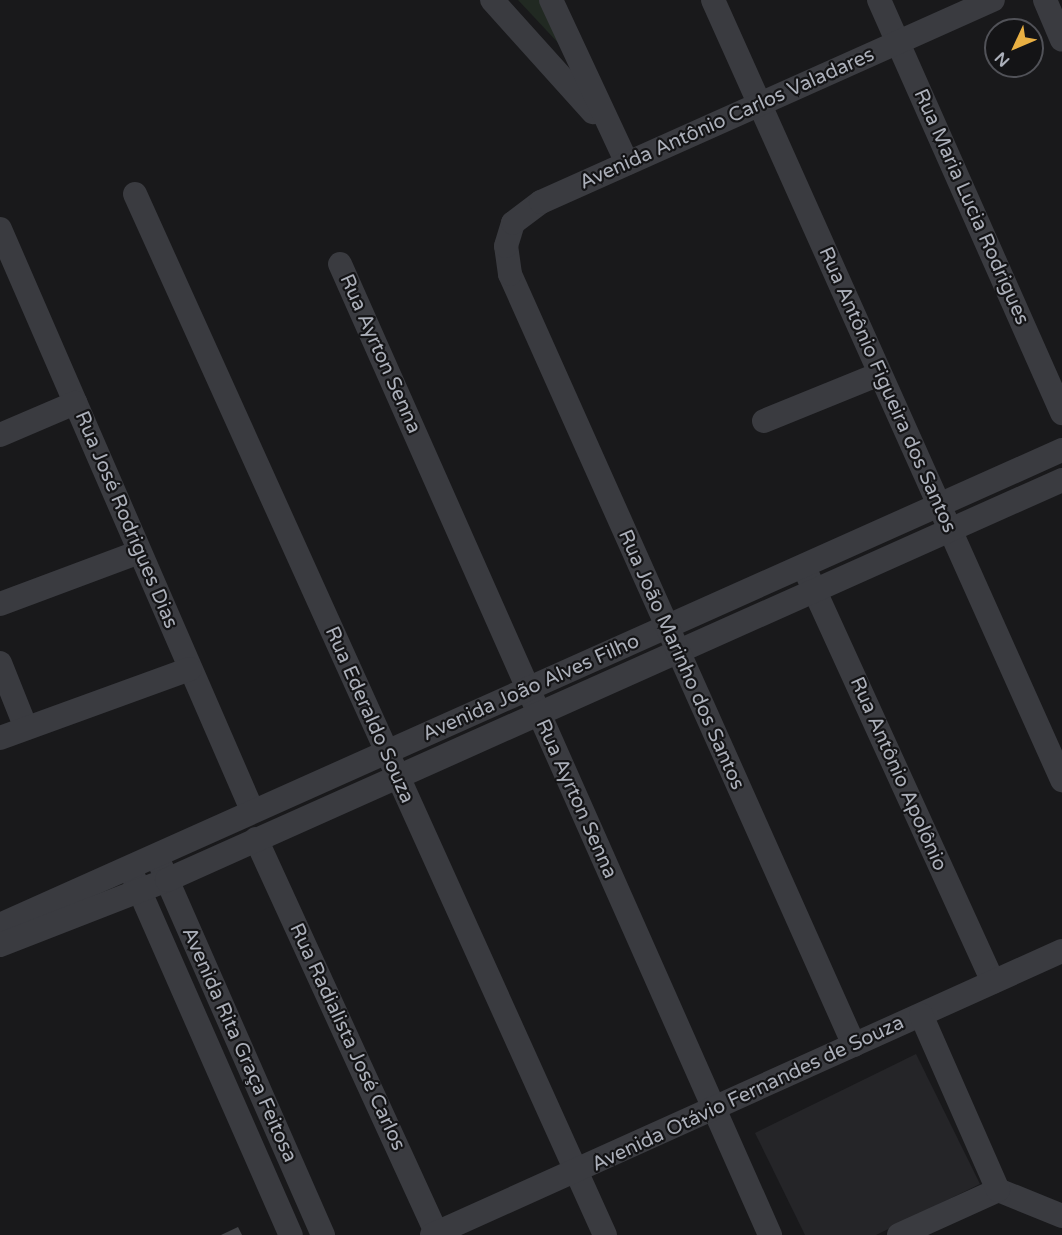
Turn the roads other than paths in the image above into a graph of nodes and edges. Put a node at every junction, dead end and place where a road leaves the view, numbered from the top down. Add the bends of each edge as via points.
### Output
1 (492, 0) edge
2 (551, 0) edge
3 (713, 0) edge
4 (879, 0) edge
5 (993, 0) edge
6 (1045, 0) edge
7 (1062, 40) edge
8 (899, 43) junction
9 (760, 105) junction
10 (607, 127) junction
11 (627, 163) junction
12 (135, 194) dead end
13 (0, 228) edge
14 (340, 264) dead end
15 (510, 274) joint
16 (880, 374) junction
17 (75, 403) junction
18 (1062, 413) edge
19 (764, 421) dead end
20 (0, 435) edge
21 (1062, 450) edge
22 (1062, 480) edge
23 (939, 505) junction
24 (949, 529) junction
25 (139, 552) junction
26 (804, 566) junction
27 (815, 590) junction
28 (0, 604) edge
29 (667, 628) junction
30 (677, 651) junction
31 (0, 663) edge
32 (190, 669) junction
33 (528, 690) junction
34 (538, 713) junction
35 (26, 728) junction
36 (0, 738) edge
37 (386, 753) junction
38 (397, 776) junction
39 (1062, 780) edge
40 (252, 810) junction
41 (256, 839) junction
42 (156, 855) junction
43 (129, 868) junction
44 (167, 880) junction
45 (140, 891) junction
46 (0, 925) edge
47 (0, 945) edge
48 (1062, 951) edge
49 (993, 982) junction
50 (921, 1015) junction
51 (854, 1046) junction
52 (714, 1110) junction
53 (577, 1172) junction
54 (998, 1190) junction
55 (1062, 1216) edge
56 (435, 1234) edge
57 (291, 1235) edge
58 (323, 1235) edge
59 (605, 1235) edge
60 (770, 1235) edge
61 (899, 1235) edge

1 - 10 street
2 - 10 street
3 - 9 street, Rua Antônio Figueira dos Santos
4 - 8 street, Rua Maria Lucia Rodrigues
5 - 8 street, Avenida Antônio Carlos Valadares
6 - 7 street
8 - 9 street, Avenida Antônio Carlos Valadares
8 - 18 street, Rua Maria Lucia Rodrigues
9 - 11 street, Avenida Antônio Carlos Valadares
9 - 16 street, Rua Antônio Figueira dos Santos
10 - 11 street
11 - 15 street, Avenida Antônio Carlos Valadares via 541,202 513,223 506,246
12 - 37 street, Rua Ederaldo Souza
13 - 17 street, Rua José Rodrigues Dias
14 - 33 street, Rua Ayrton Senna
15 - 29 street, Rua João Marinho dos Santos
16 - 19 street
16 - 23 street, Rua Antônio Figueira dos Santos
17 - 20 street
17 - 25 street, Rua José Rodrigues Dias
21 - 23 street, Avenida João Alves Filho
22 - 24 street, Avenida João Alves Filho
23 - 24 street, Rua Antônio Figueira dos Santos
23 - 26 street, Avenida João Alves Filho
24 - 27 street, Avenida João Alves Filho
24 - 39 street, Rua Antônio Figueira dos Santos
25 - 28 street
25 - 32 street, Rua José Rodrigues Dias
26 - 27 street, Rua Antônio Apolônio
26 - 29 street, Avenida João Alves Filho
27 - 30 street, Avenida João Alves Filho
27 - 49 street, Rua Antônio Apolônio
29 - 30 street, Rua João Marinho dos Santos
29 - 33 street, Avenida João Alves Filho
30 - 34 street, Avenida João Alves Filho
30 - 51 street, Rua João Marinho dos Santos
31 - 35 street
32 - 35 street
32 - 40 street, Rua José Rodrigues Dias
33 - 34 street, Rua Ayrton Senna
33 - 37 street, Avenida João Alves Filho
34 - 38 street, Avenida João Alves Filho
34 - 52 street, Rua Ayrton Senna
35 - 36 street
37 - 38 street, Rua Ederaldo Souza
37 - 40 street, Avenida João Alves Filho
38 - 41 street, Avenida João Alves Filho
38 - 53 street, Rua Ederaldo Souza
40 - 42 street, Avenida João Alves Filho
41 - 44 street, Avenida João Alves Filho
41 - 56 street, Rua Radialista José Carlos
42 - 43 street, Avenida João Alves Filho
42 - 44 street, Avenida Rita Graça Feitosa
43 - 45 street, Avenida Rita Graça Feitosa
43 - 46 street, Avenida João Alves Filho
44 - 45 street, Avenida João Alves Filho
44 - 58 street, Avenida Rita Graça Feitosa
45 - 47 street, Avenida João Alves Filho
45 - 57 street, Avenida Rita Graça Feitosa
48 - 49 street, Avenida Otávio Fernandes de Souza
49 - 50 street, Avenida Otávio Fernandes de Souza
50 - 51 street, Avenida Otávio Fernandes de Souza
50 - 54 street
51 - 52 street, Avenida Otávio Fernandes de Souza
52 - 53 street, Avenida Otávio Fernandes de Souza
52 - 60 street, Rua Ayrton Senna
53 - 56 street, Avenida Otávio Fernandes de Souza
53 - 59 street, Rua Ederaldo Souza
54 - 55 street
54 - 61 street

